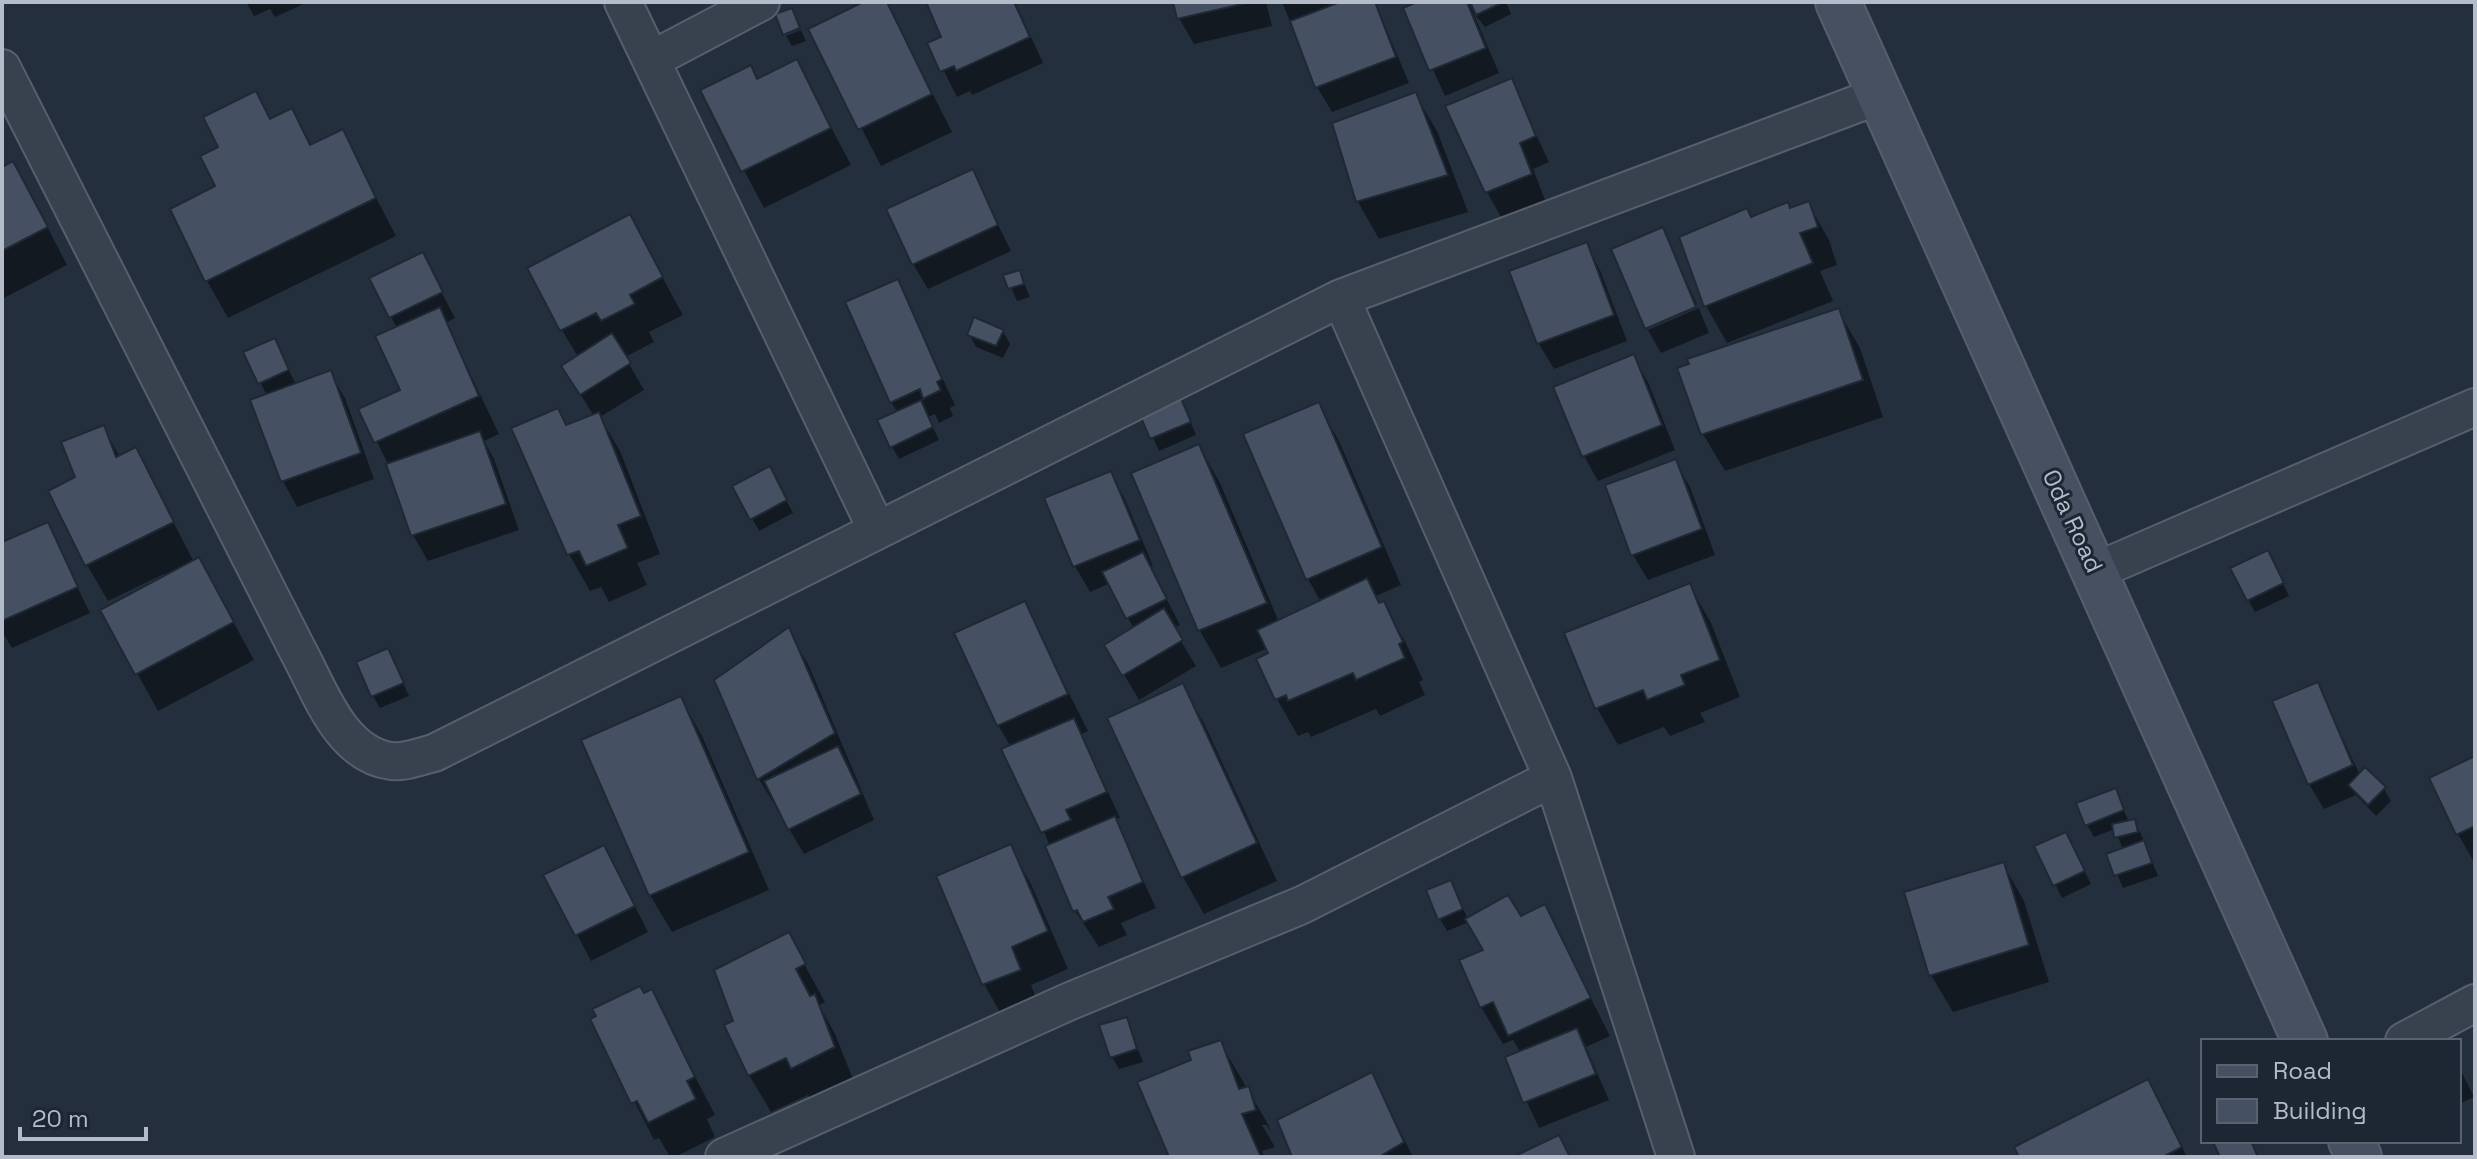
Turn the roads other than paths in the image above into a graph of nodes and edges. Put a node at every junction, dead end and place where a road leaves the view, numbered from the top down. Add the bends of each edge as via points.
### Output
1 (623, 2) edge
2 (761, 2) edge
3 (1838, 2) edge
4 (651, 60) junction
5 (2, 68) edge
6 (1878, 96) junction
7 (1341, 298) junction
8 (2475, 407) edge
9 (877, 530) junction
10 (2096, 571) junction
11 (1553, 778) junction
12 (2475, 1003) edge
13 (2304, 1039) edge
14 (2408, 1039) edge
15 (724, 1157) edge
16 (1676, 1157) edge

1 - 4 street
2 - 4 street
3 - 6 street, Oda Road
4 - 9 street
5 - 9 street via 298,651 345,735 370,755 395,762 434,753
6 - 7 street
6 - 10 street, Oda Road
7 - 9 street
7 - 11 street
8 - 10 street
10 - 13 street, Oda Road
11 - 15 street via 1302,905 1068,1002
11 - 16 street
12 - 14 street

